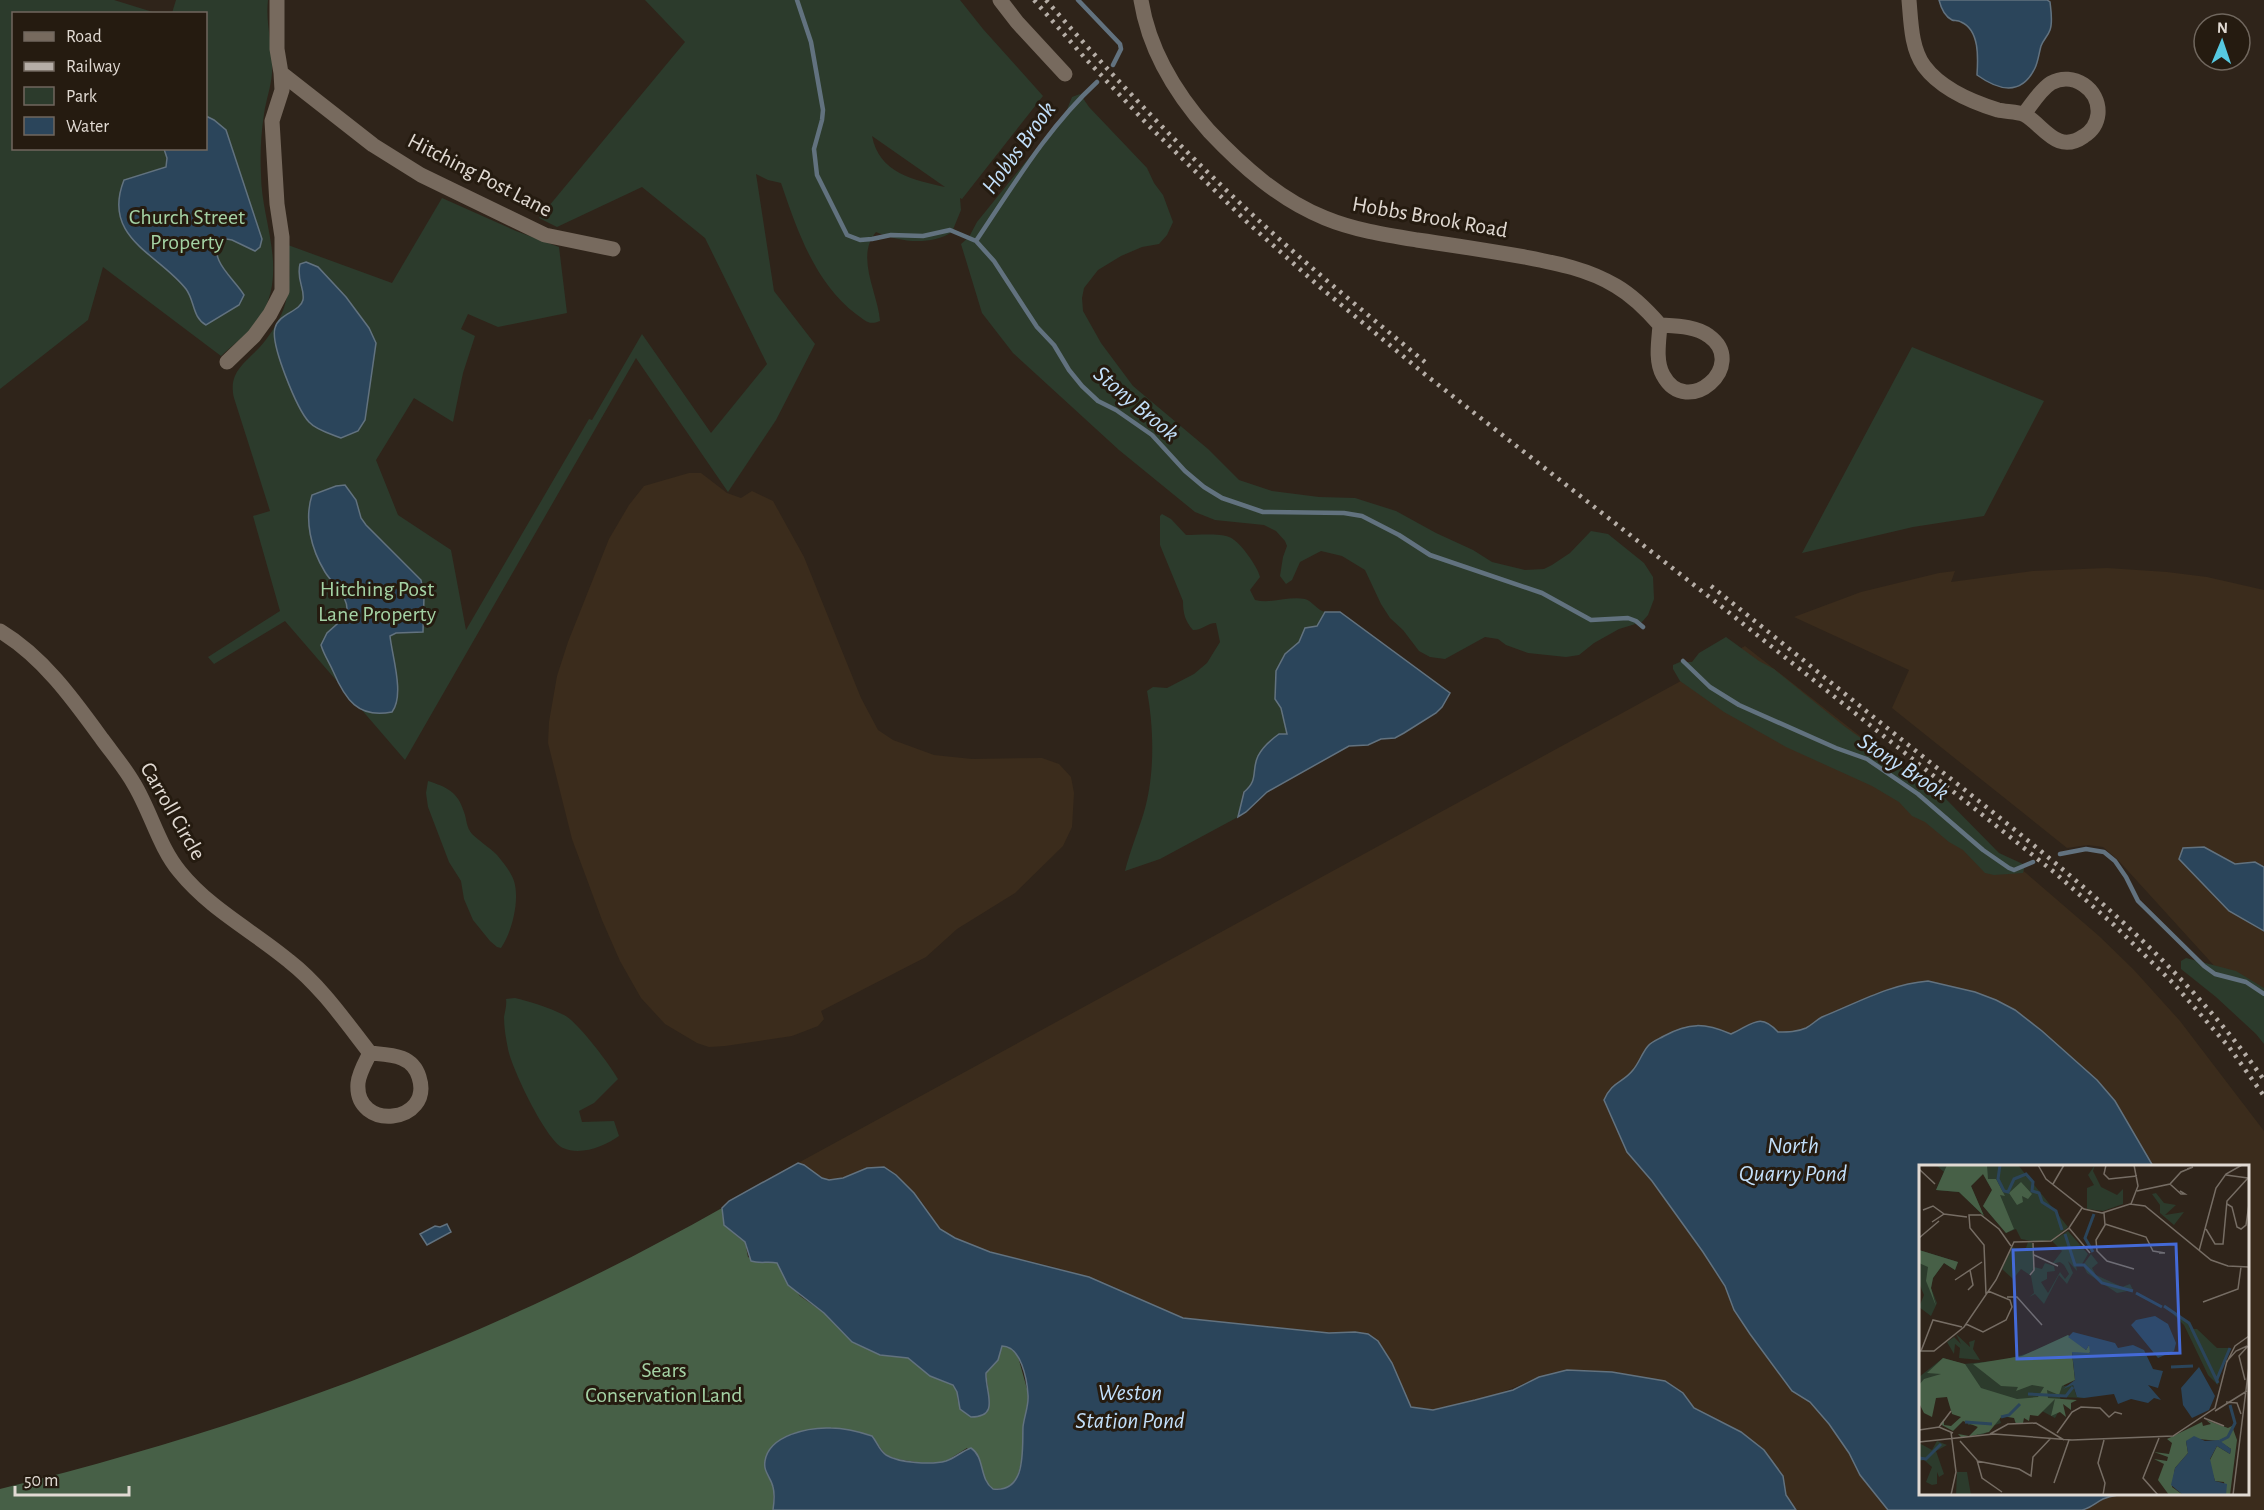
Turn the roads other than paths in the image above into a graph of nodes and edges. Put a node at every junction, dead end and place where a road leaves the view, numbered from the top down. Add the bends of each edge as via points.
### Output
1 (277, 0) edge
2 (1000, 0) edge
3 (1141, 0) edge
4 (1909, 0) edge
5 (281, 73) junction
6 (1065, 74) dead end
7 (2024, 114) junction
8 (614, 249) dead end
9 (1660, 325) junction
10 (227, 362) dead end
11 (0, 631) edge
12 (370, 1053) junction

1 - 5 street
2 - 6 street
3 - 9 street, Hobbs Brook Road via 1157,54 1185,103 1227,150 1295,204 1339,224 1377,233 1580,270 1624,291
4 - 7 street via 1917,51 1929,72 1960,95 1998,110
5 - 8 street, Hitching Post Lane via 373,145 421,175 545,235
5 - 10 street via 282,90 272,121 282,237 282,291 254,336
7 - 7 street via 2046,134 2066,141 2080,139 2091,130 2098,110 2095,97 2086,86 2067,79 2048,85
9 - 9 street via 1709,336 1721,353 1721,364 1712,383 1695,392 1667,382 1659,364
11 - 12 street, Carroll Circle via 39,661 88,720 133,782 179,871 207,900 302,971
12 - 12 street via 358,1080 361,1100 381,1116 407,1112 419,1095 417,1071 402,1057

